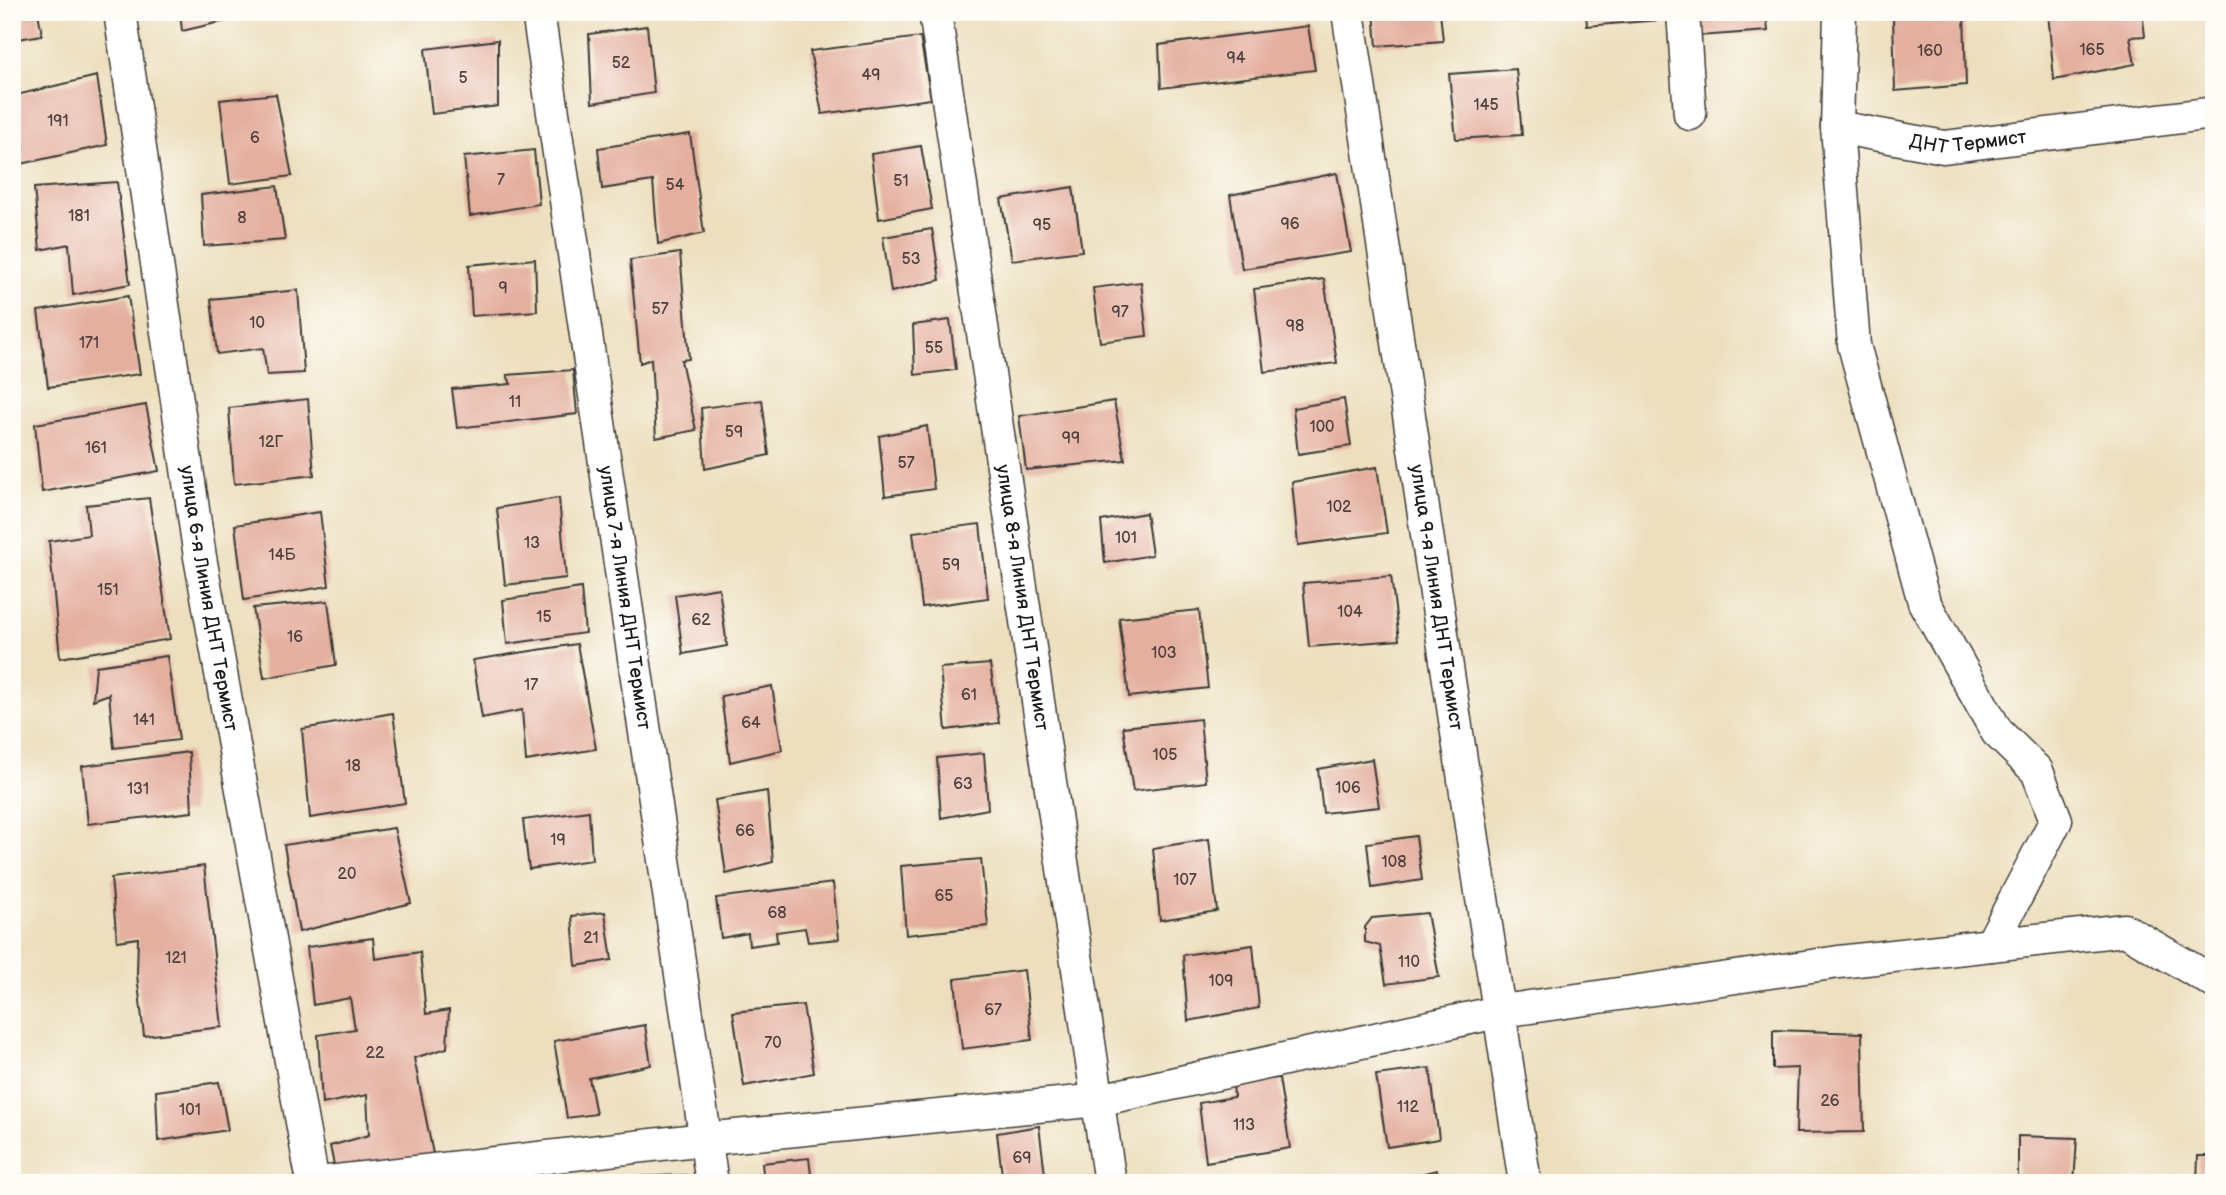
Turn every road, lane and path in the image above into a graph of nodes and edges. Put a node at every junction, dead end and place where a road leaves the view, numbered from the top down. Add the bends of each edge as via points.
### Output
1 (120, 12) edge
2 (538, 12) edge
3 (935, 12) edge
4 (1348, 12) edge
5 (1684, 12) edge
6 (1840, 12) edge
7 (2214, 113) edge
8 (1690, 114) dead end
9 (1837, 127) junction
10 (1991, 945) junction
11 (2214, 982) edge
12 (1502, 1011) junction
13 (1099, 1100) junction
14 (705, 1139) junction
15 (313, 1183) edge
16 (319, 1183) edge
17 (712, 1183) edge
18 (1110, 1183) edge
19 (1525, 1183) edge

1 - 15 street, улица 6-я Линия ДНТ Термист via 200,557
2 - 14 street, улица 7-я Линия ДНТ Термист
3 - 13 street, улица 8-я Линия ДНТ Термист
4 - 12 street, улица 9-я Линия ДНТ Термист
5 - 8 street
6 - 9 street
7 - 9 street, ДНТ Термист via 1944,147
9 - 10 street via 1854,345 1924,602 1997,732 2038,771 2056,820
10 - 11 street via 2125,930
10 - 12 street
12 - 13 street
12 - 19 street, улица 9-я Линия ДНТ Термист
13 - 14 street
13 - 18 street, улица 8-я Линия ДНТ Термист
14 - 16 street
14 - 17 street, улица 7-я Линия ДНТ Термист

